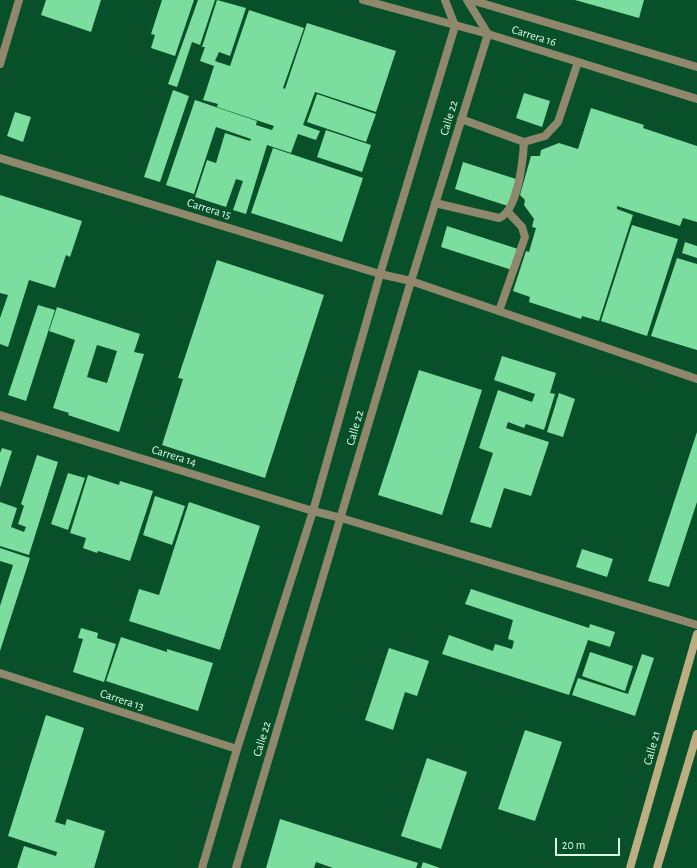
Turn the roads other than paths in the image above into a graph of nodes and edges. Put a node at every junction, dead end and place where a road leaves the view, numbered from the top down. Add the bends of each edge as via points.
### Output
1 (19, 0) edge
2 (363, 0) edge
3 (445, 0) edge
4 (467, 0) edge
5 (471, 0) edge
6 (456, 26) junction
7 (488, 34) junction
8 (578, 62) junction
9 (0, 64) edge
10 (697, 67) edge
11 (697, 99) edge
12 (461, 119) junction
13 (524, 142) junction
14 (0, 158) edge
15 (435, 203) junction
16 (508, 212) junction
17 (380, 274) junction
18 (411, 282) junction
19 (499, 312) junction
20 (697, 379) edge
21 (0, 415) edge
22 (312, 511) junction
23 (341, 518) junction
24 (697, 625) edge
25 (697, 634) edge
26 (0, 673) edge
27 (697, 734) edge
28 (237, 749) junction
29 (202, 868) edge
30 (236, 868) edge
31 (630, 868) edge
32 (657, 868) edge

1 - 9 street
2 - 6 street, Carrera 16
3 - 6 street
4 - 7 street
5 - 10 street, Carrera 16
6 - 7 street, Carrera 16
6 - 17 street, Calle 22
7 - 8 street, Carrera 16
7 - 12 street, Calle 22
8 - 11 street, Carrera 16
8 - 13 street via 558,122 544,136
12 - 13 street
12 - 15 street, Calle 22
13 - 16 street via 522,165
14 - 17 street, Carrera 15
15 - 16 street via 499,218
15 - 18 street, Calle 22
16 - 19 street via 522,227 525,237
17 - 18 street, Carrera 15
17 - 22 street, Calle 22
18 - 19 street, Carrera 15
18 - 23 street, Calle 22
19 - 20 street, Carrera 15
21 - 22 street, Carrera 14
22 - 23 street, Carrera 14
22 - 28 street, Calle 22
23 - 24 street, Carrera 14
23 - 30 street, Calle 22
25 - 31 main road, Calle 21
26 - 28 street, Carrera 13
27 - 32 main road
28 - 29 street, Calle 22

